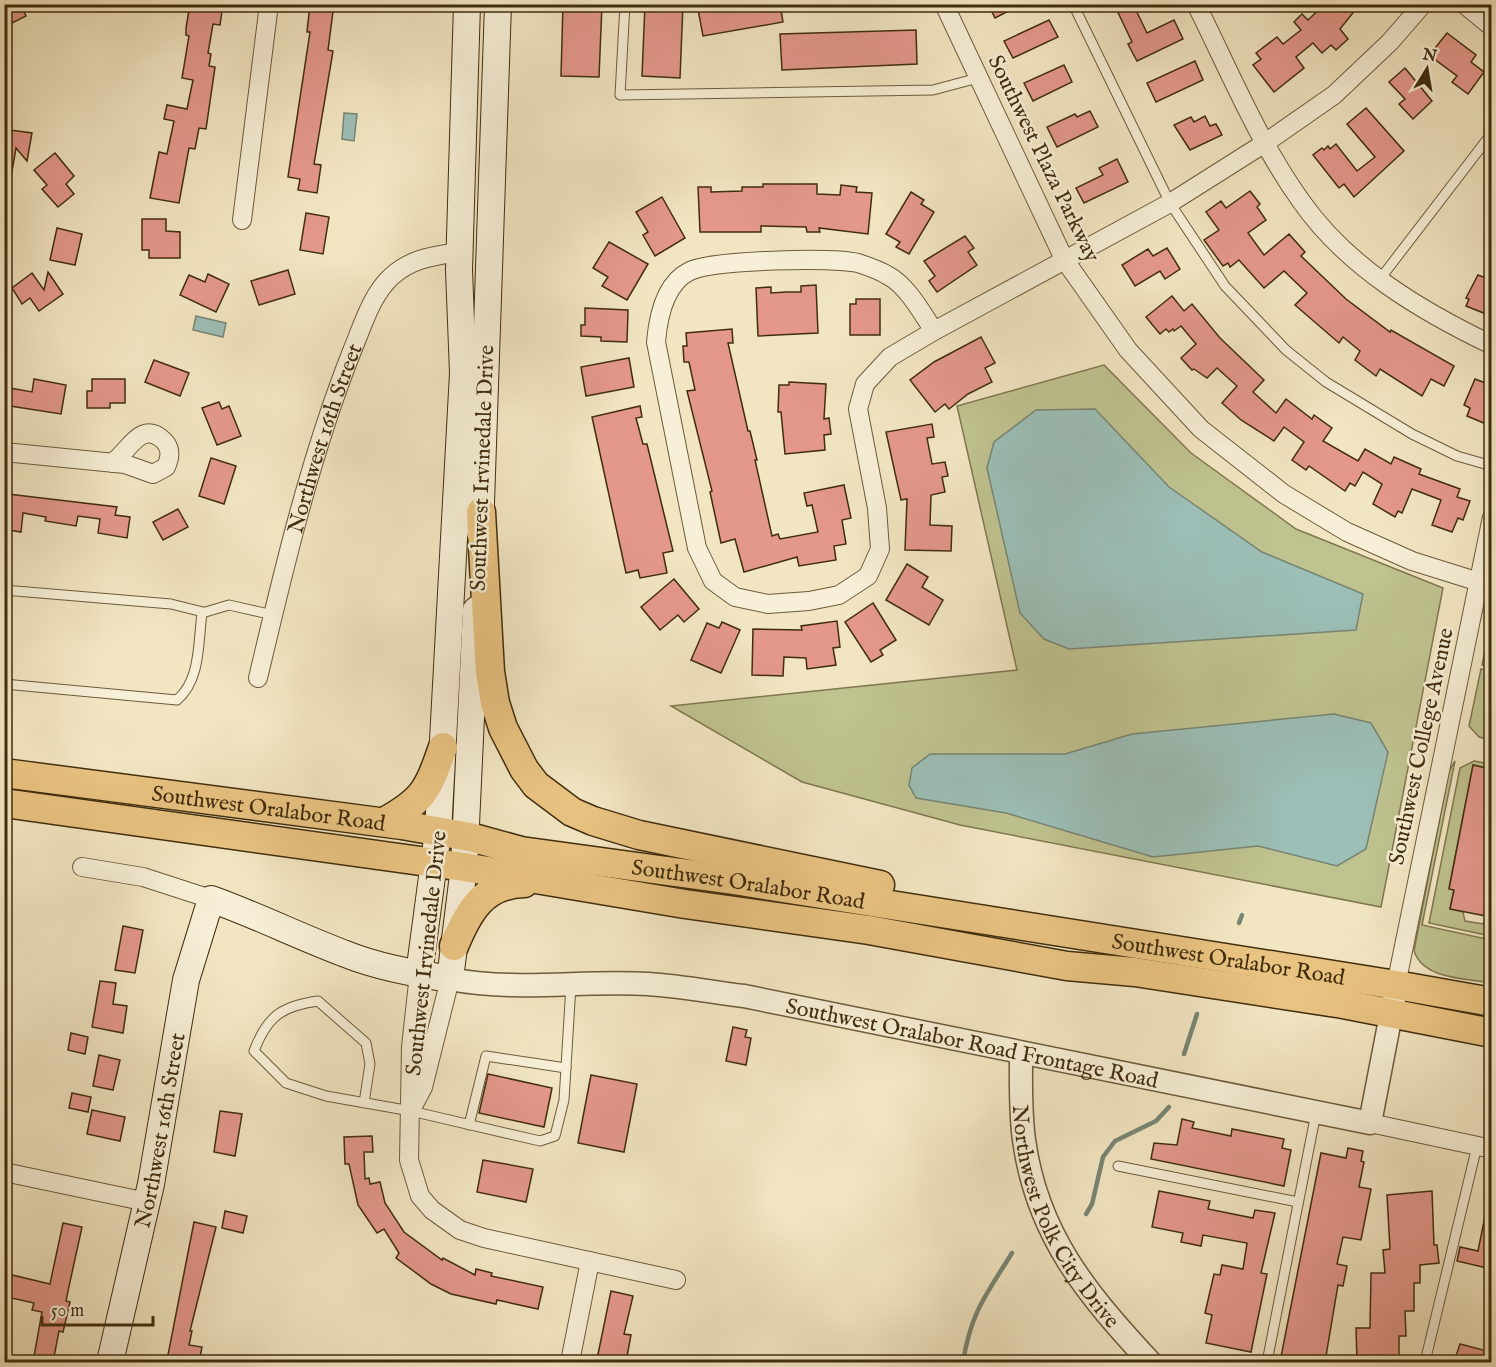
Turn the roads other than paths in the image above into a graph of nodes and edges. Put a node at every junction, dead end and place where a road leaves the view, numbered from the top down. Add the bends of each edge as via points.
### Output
1 (268, 4) edge
2 (467, 4) edge
3 (498, 4) edge
4 (625, 4) edge
5 (944, 4) edge
6 (1072, 4) edge
7 (1196, 4) edge
8 (1423, 4) edge
9 (1464, 4) edge
10 (1491, 27) edge
11 (978, 78) junction
12 (1491, 133) edge
13 (1265, 143) junction
14 (1170, 203) junction
15 (242, 220) dead end
16 (459, 252) junction
17 (1064, 260) junction
18 (1380, 279) junction
19 (934, 331) junction
20 (1491, 345) edge
21 (4, 452) edge
22 (112, 463) dead end
23 (1491, 466) edge
24 (480, 512) junction
25 (1491, 517) edge
26 (1485, 584) edge
27 (4, 590) edge
28 (203, 612) junction
29 (273, 615) junction
30 (258, 678) dead end
31 (4, 684) edge
32 (443, 747) junction
33 (4, 773) edge
34 (4, 803) edge
35 (384, 822) junction
36 (452, 834) junction
37 (436, 864) junction
38 (82, 867) dead end
39 (464, 867) junction
40 (551, 883) junction
41 (211, 899) junction
42 (1071, 933) junction
43 (454, 946) junction
44 (419, 974) junction
45 (450, 979) junction
46 (571, 984) junction
47 (1396, 984) junction
48 (1491, 1002) edge
49 (1391, 1014) junction
50 (1491, 1033) edge
51 (1020, 1053) junction
52 (566, 1068) junction
53 (364, 1103) junction
54 (411, 1111) junction
55 (1316, 1113) junction
56 (1370, 1123) junction
57 (469, 1125) junction
58 (1484, 1147) edge
59 (1118, 1166) dead end
60 (4, 1172) edge
61 (147, 1202) junction
62 (1298, 1202) junction
63 (590, 1261) junction
64 (676, 1280) dead end
65 (110, 1362) edge
66 (570, 1362) edge
67 (1150, 1362) edge
68 (1267, 1362) edge
69 (1425, 1362) edge

1 - 15 street
2 - 16 main road, Southwest Irvinedale Drive
3 - 24 main road, Southwest Irvinedale Drive
4 - 11 lane via 620,95 933,90
5 - 11 street, Southwest Plaza Parkway
6 - 14 lane
7 - 13 street
8 - 13 street via 1335,95
9 - 10 street
11 - 17 street, Southwest Plaza Parkway
12 - 18 lane
13 - 14 street
13 - 18 street via 1301,202 1329,235
14 - 17 street
14 - 23 lane via 1225,286 1286,350 1326,382 1412,435 1457,456
16 - 29 street, Northwest 16th Street via 410,263 377,294 328,415
16 - 32 main road, Southwest Irvinedale Drive via 463,374
17 - 19 street
17 - 26 street, Southwest Plaza Parkway via 1128,350 1201,429 1284,495 1347,532 1412,561
18 - 20 street via 1439,320
19 - 19 street via 889,276 857,263 717,264 688,272 669,291 658,317 656,342 697,548 713,581 735,597 768,604 839,595 868,576 880,549 878,508 858,409 860,400 865,384 890,357
21 - 22 street
24 - 36 main road, Southwest Irvinedale Drive
24 - 42 main road via 495,703 524,769 572,812 639,835 908,891
25 - 26 street, Southwest College Avenue
26 - 47 street, Southwest College Avenue
27 - 28 lane via 171,604
28 - 29 lane via 229,605
28 - 31 lane via 194,677 187,692 177,700
29 - 30 street, Northwest 16th Street
32 - 35 main road via 418,801
32 - 36 main road, Southwest Irvinedale Drive
33 - 35 main road, Southwest Oralabor Road
34 - 37 main road, Southwest Oralabor Road
35 - 36 main road, Southwest Oralabor Road
36 - 37 main road, Southwest Irvinedale Drive
36 - 39 main road, Southwest Irvinedale Drive
36 - 42 main road, Southwest Oralabor Road via 521,851 699,874
37 - 39 main road, Southwest Oralabor Road
37 - 44 main road, Southwest Irvinedale Drive
38 - 41 street via 143,877
39 - 40 main road, Southwest Oralabor Road
39 - 43 main road, Southwest Irvinedale Drive
40 - 43 main road via 512,884 488,892 469,913
40 - 49 main road, Southwest Oralabor Road
41 - 44 main road via 344,954
41 - 61 main road, Northwest 16th Street via 186,980
42 - 47 main road, Southwest Oralabor Road
43 - 45 main road, Southwest Irvinedale Drive
44 - 45 main road
44 - 54 street, Southwest Irvinedale Drive via 411,1047
45 - 46 street, Southwest Oralabor Road Frontage Road via 485,986
45 - 54 street, Southwest Irvinedale Drive via 423,1087
46 - 51 street, Southwest Oralabor Road Frontage Road via 648,984 744,996
46 - 52 lane
47 - 48 main road, Southwest Oralabor Road
47 - 49 street
49 - 50 main road, Southwest Oralabor Road
49 - 56 street
51 - 55 street, Southwest Oralabor Road Frontage Road
51 - 67 street, Northwest Polk City Drive via 1023,1139 1044,1215 1069,1266 1088,1293
52 - 57 lane via 486,1056
52 - 57 lane via 564,1100 555,1136 540,1141
53 - 53 lane via 286,1083 254,1051 263,1028 280,1011 318,1001 366,1043 370,1064
53 - 54 lane
54 - 57 lane
54 - 63 street via 409,1160 413,1179 420,1196 445,1221 484,1238
55 - 56 street, Southwest Oralabor Road Frontage Road
55 - 62 lane
56 - 58 street, Southwest Oralabor Road Frontage Road
58 - 69 lane
59 - 62 lane
60 - 61 street
61 - 65 main road, Northwest 16th Street
62 - 68 lane
63 - 64 street
63 - 66 street

